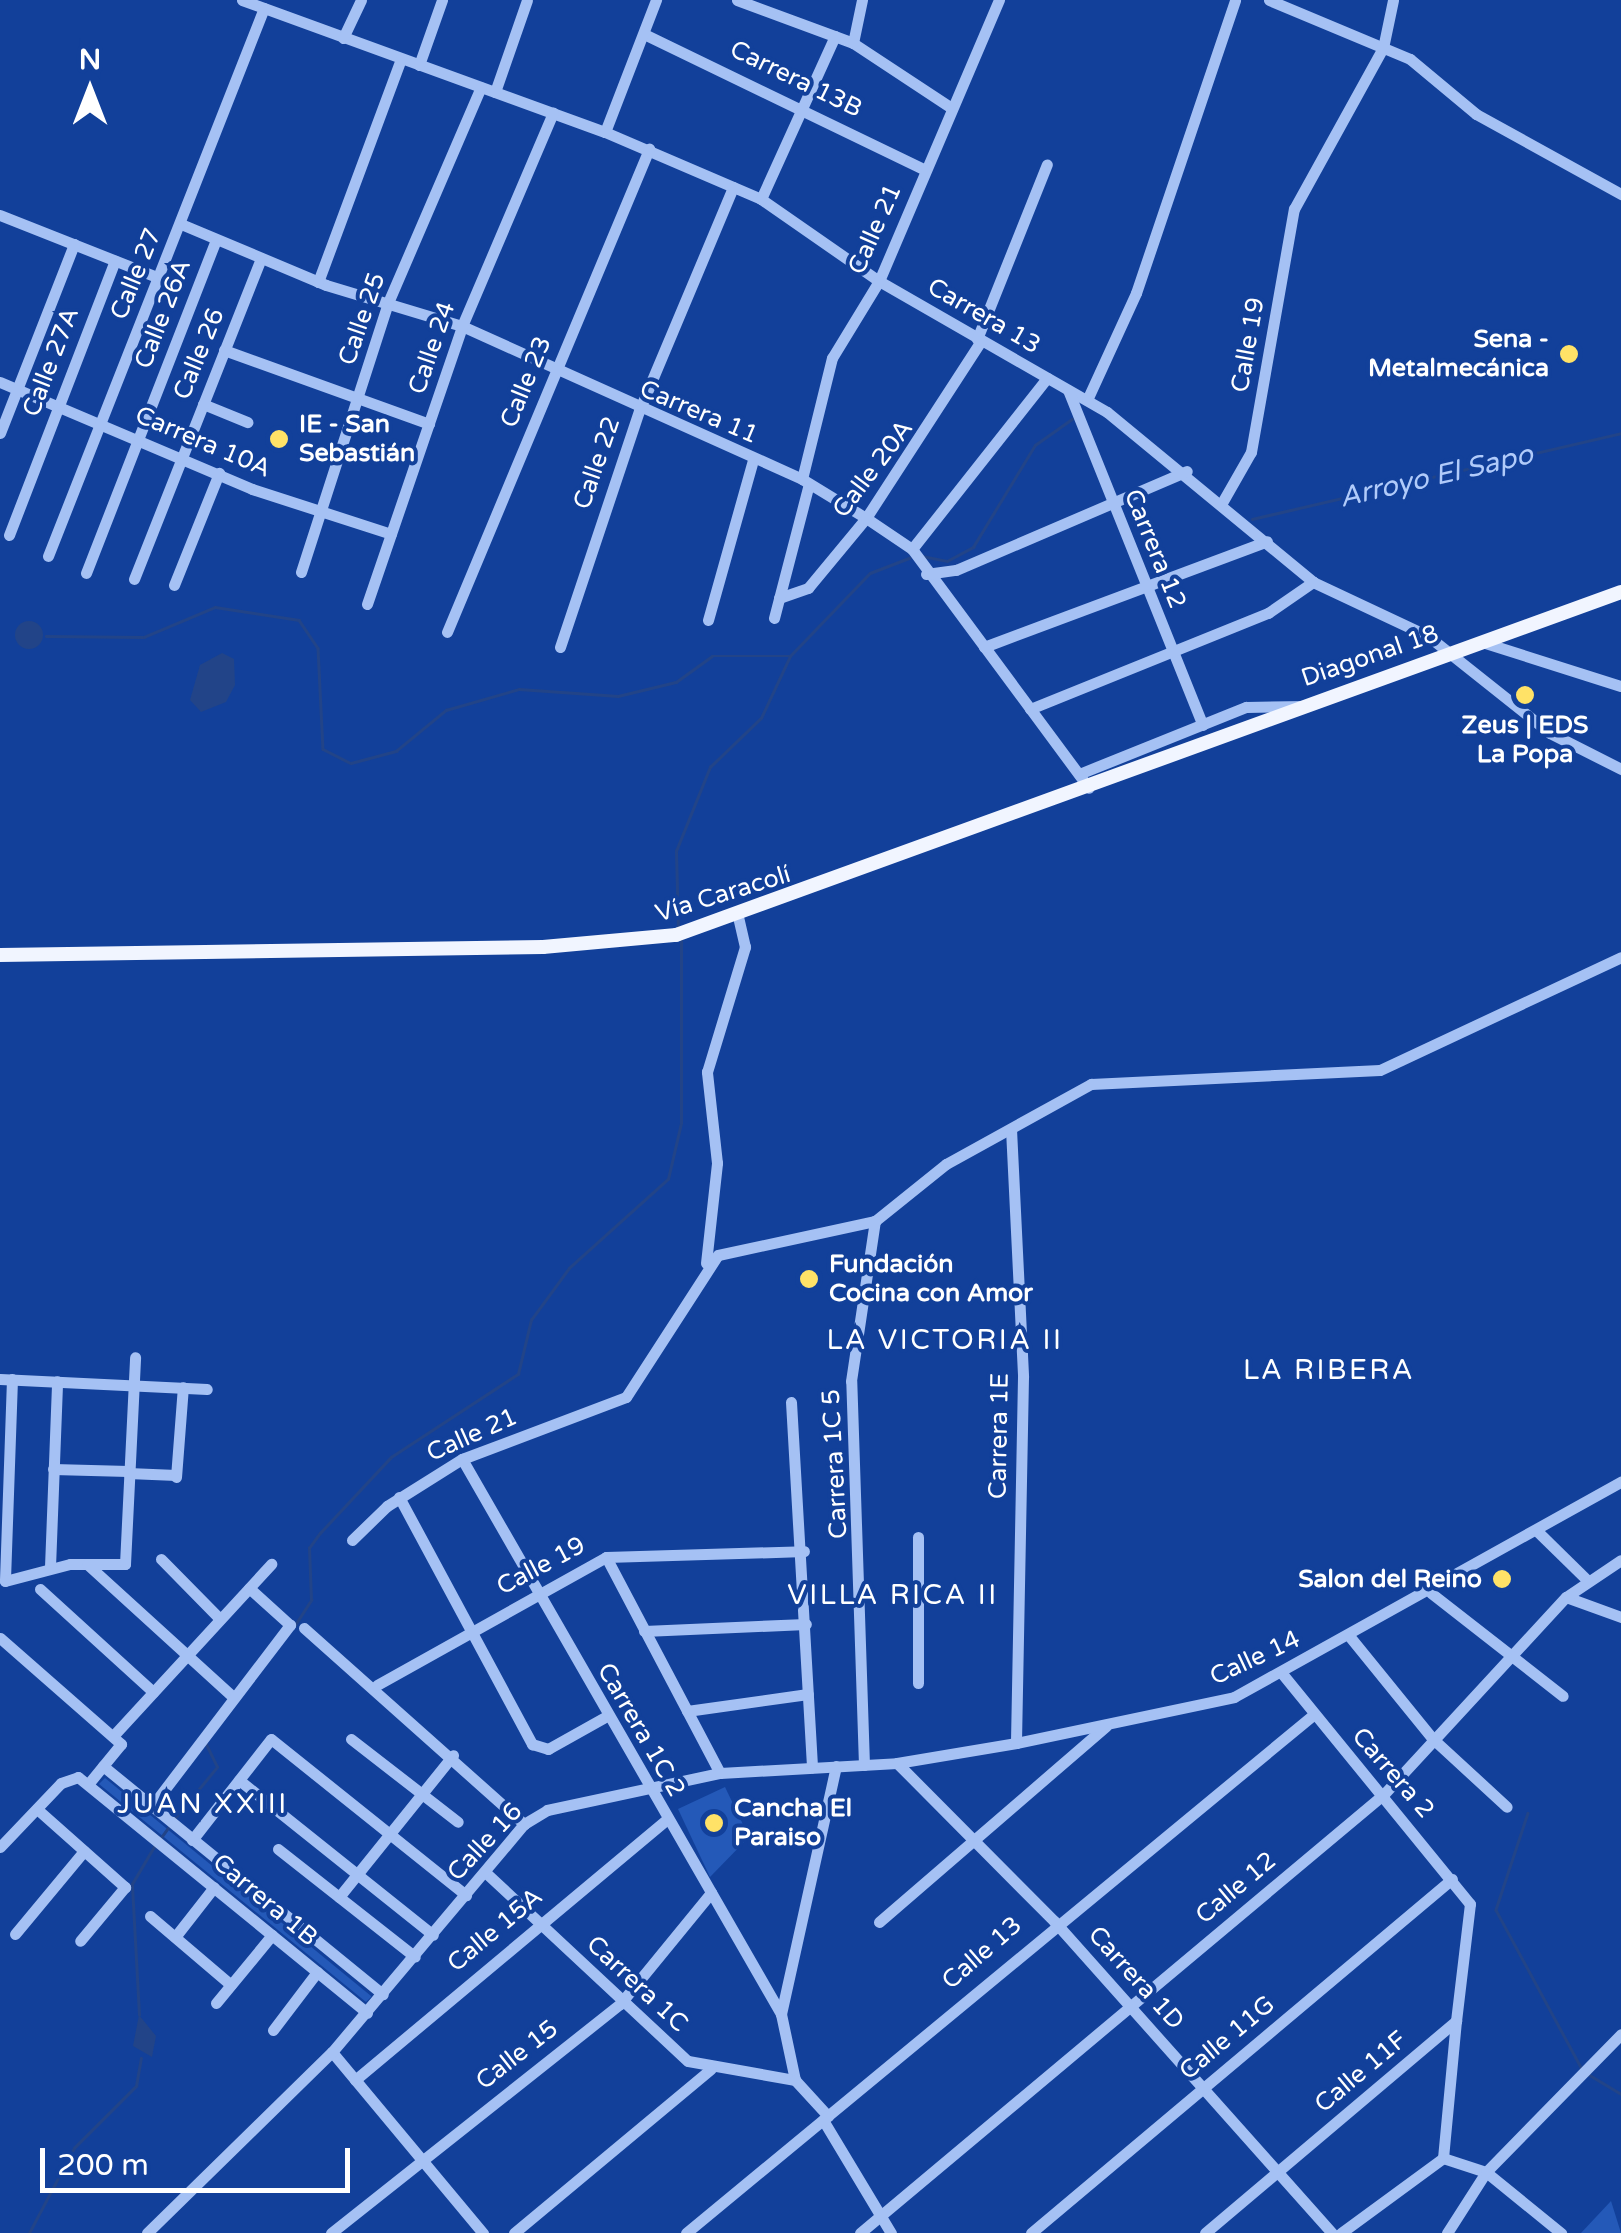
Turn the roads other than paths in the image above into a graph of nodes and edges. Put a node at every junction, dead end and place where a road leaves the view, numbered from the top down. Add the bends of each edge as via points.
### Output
1 (242, 0) edge
2 (361, 0) edge
3 (442, 0) edge
4 (527, 0) edge
5 (656, 0) edge
6 (862, 0) edge
7 (999, 0) edge
8 (1234, 0) edge
9 (1269, 0) edge
10 (1393, 0) edge
11 (736, 3) edge
12 (264, 8) junction
13 (644, 34) junction
14 (835, 36) junction
15 (343, 38) junction
16 (853, 43) junction
17 (1382, 48) junction
18 (401, 59) junction
19 (419, 65) junction
20 (480, 87) junction
21 (495, 92) junction
22 (950, 107) junction
23 (803, 109) junction
24 (553, 113) junction
25 (605, 132) junction
26 (649, 149) junction
27 (1046, 164) dead end
28 (925, 170) junction
29 (733, 186) junction
30 (1621, 194) edge
31 (761, 200) junction
32 (0, 215) edge
33 (181, 224) junction
34 (216, 240) junction
35 (74, 244) junction
36 (261, 258) junction
37 (115, 262) junction
38 (158, 278) junction
39 (879, 281) junction
40 (318, 282) junction
41 (387, 305) junction
42 (462, 326) junction
43 (979, 340) junction
44 (224, 350) junction
45 (555, 370) junction
46 (1047, 378) junction
47 (0, 382) edge
48 (17, 388) junction
49 (1068, 390) junction
50 (1087, 400) junction
51 (358, 402) junction
52 (203, 404) junction
53 (58, 405) junction
54 (639, 411) junction
55 (100, 422) junction
56 (247, 422) dead end
57 (430, 424) junction
58 (0, 433) edge
59 (139, 439) junction
60 (181, 456) junction
61 (752, 460) junction
62 (1187, 471) junction
63 (219, 472) junction
64 (805, 482) junction
65 (1111, 501) junction
66 (1223, 501) junction
67 (317, 510) junction
68 (866, 518) junction
69 (9, 534) dead end
70 (391, 534) junction
71 (1267, 541) junction
72 (914, 553) junction
73 (48, 556) dead end
74 (86, 572) dead end
75 (302, 572) dead end
76 (926, 574) junction
77 (134, 579) dead end
78 (1313, 582) junction
79 (1146, 584) junction
80 (174, 585) dead end
81 (1621, 592) edge
82 (779, 598) junction
83 (367, 604) dead end
84 (774, 618) dead end
85 (708, 620) dead end
86 (447, 632) dead end
87 (1481, 642) junction
88 (560, 647) dead end
89 (984, 647) junction
90 (1451, 652) junction
91 (1174, 654) junction
92 (1621, 686) edge
93 (1306, 706) junction
94 (1030, 709) junction
95 (1202, 724) junction
96 (1620, 764) edge
97 (1079, 774) junction
98 (1089, 788) junction
99 (738, 918) junction
100 (0, 955) edge
101 (1621, 957) edge
102 (1011, 1129) junction
103 (875, 1222) junction
104 (706, 1263) junction
105 (134, 1358) dead end
106 (6, 1379) edge
107 (57, 1381) junction
108 (133, 1383) junction
109 (183, 1387) junction
110 (207, 1389) dead end
111 (791, 1402) dead end
112 (462, 1460) junction
113 (53, 1469) junction
114 (128, 1472) junction
115 (1621, 1482) edge
116 (400, 1498) junction
117 (1536, 1530) junction
118 (918, 1536) dead end
119 (352, 1540) dead end
120 (804, 1551) junction
121 (606, 1557) junction
122 (161, 1559) dead end
123 (1621, 1560) edge
124 (88, 1564) junction
125 (271, 1564) dead end
126 (50, 1567) junction
127 (1588, 1581) junction
128 (249, 1588) junction
129 (40, 1589) dead end
130 (1431, 1593) junction
131 (538, 1594) junction
132 (1566, 1597) junction
133 (1621, 1617) edge
134 (220, 1619) junction
135 (806, 1624) junction
136 (304, 1628) dead end
137 (473, 1628) junction
138 (644, 1631) junction
139 (1350, 1637) junction
140 (0, 1638) edge
141 (1510, 1653) junction
142 (187, 1655) junction
143 (1281, 1672) junction
144 (918, 1682) dead end
145 (377, 1685) junction
146 (153, 1692) junction
147 (808, 1694) junction
148 (1563, 1696) dead end
149 (233, 1697) junction
150 (687, 1711) junction
151 (1313, 1715) junction
152 (605, 1718) junction
153 (1110, 1724) junction
154 (352, 1739) dead end
155 (1433, 1739) junction
156 (117, 1740) junction
157 (1016, 1743) junction
158 (453, 1755) junction
159 (897, 1762) junction
160 (864, 1765) junction
161 (103, 1766) junction
162 (836, 1766) junction
163 (812, 1767) junction
164 (720, 1773) junction
165 (239, 1780) junction
166 (88, 1783) junction
167 (648, 1789) junction
168 (1384, 1794) junction
169 (422, 1795) junction
170 (152, 1806) junction
171 (1507, 1806) dead end
172 (36, 1809) junction
173 (667, 1819) junction
174 (458, 1822) dead end
175 (524, 1824) junction
176 (390, 1836) junction
177 (192, 1840) junction
178 (979, 1842) junction
179 (0, 1847) edge
180 (278, 1850) dead end
181 (84, 1851) junction
182 (485, 1872) junction
183 (359, 1873) junction
184 (1452, 1879) junction
185 (214, 1887) junction
186 (711, 1893) junction
187 (466, 1895) junction
188 (339, 1896) junction
189 (150, 1916) dead end
190 (539, 1920) junction
191 (1054, 1921) junction
192 (879, 1922) dead end
193 (15, 1934) dead end
194 (272, 1935) junction
195 (433, 1935) junction
196 (175, 1937) junction
197 (80, 1941) dead end
198 (414, 1957) junction
199 (318, 1972) junction
200 (231, 1985) junction
201 (383, 1994) junction
202 (216, 2003) dead end
203 (620, 2004) junction
204 (1130, 2005) junction
205 (367, 2013) junction
206 (782, 2014) junction
207 (1456, 2021) junction
208 (273, 2030) dead end
209 (1621, 2034) edge
210 (332, 2052) junction
211 (711, 2069) junction
212 (356, 2080) junction
213 (795, 2080) junction
214 (1202, 2088) junction
215 (826, 2118) junction
216 (421, 2158) junction
217 (1443, 2158) junction
218 (1279, 2170) junction
219 (1486, 2172) junction
220 (882, 2215) junction
221 (147, 2233) edge
222 (332, 2233) edge
223 (482, 2233) edge
224 (514, 2233) edge
225 (686, 2233) edge
226 (860, 2233) edge
227 (891, 2233) edge
228 (1031, 2233) edge
229 (1204, 2233) edge
230 (1332, 2233) edge
231 (1341, 2233) edge
232 (1447, 2233) edge
233 (1561, 2233) edge

1 - 12 street, Carrera 13
2 - 15 street
3 - 19 street
4 - 21 street
5 - 13 street
6 - 16 street
7 - 22 street, Calle 21
8 - 50 street via 1174,180
9 - 17 street
10 - 17 street
11 - 14 street
12 - 15 street, Carrera 13
12 - 33 street, Calle 27
13 - 23 street, Carrera 13B
13 - 25 street
14 - 16 street
14 - 23 street
15 - 18 street, Carrera 13
16 - 22 street
17 - 30 street via 1476,114
17 - 66 street, Calle 19 via 1301,190 1251,452
18 - 19 street, Carrera 13
18 - 40 street
19 - 20 street, Carrera 13
20 - 21 street, Carrera 13
20 - 41 street, Calle 25
21 - 24 street, Carrera 13
22 - 28 street, Calle 21
23 - 28 street, Carrera 13B
23 - 31 street
24 - 25 street, Carrera 13
24 - 42 street, Calle 24
25 - 26 street, Carrera 13
26 - 29 street, Carrera 13
26 - 45 street, Calle 23
27 - 43 street, Calle 20A
28 - 39 street, Calle 21
29 - 31 street, Carrera 13
29 - 54 street, Calle 22
31 - 39 street, Carrera 13
32 - 35 street
33 - 34 street, Carrera 11
33 - 38 street, Calle 27
34 - 36 street, Carrera 11
34 - 59 street, Calle 26A
35 - 37 street
35 - 48 street
36 - 40 street, Carrera 11
36 - 44 street, Calle 26
37 - 38 street
37 - 53 street, Calle 27A
38 - 55 street, Calle 27
39 - 43 street, Carrera 13
39 - 64 street, Calle 21 via 832,358
40 - 41 street, Carrera 11
41 - 42 street, Carrera 11
41 - 51 street, Calle 25
42 - 45 street, Carrera 11
42 - 57 street, Calle 24
43 - 46 street, Carrera 13
43 - 68 street, Calle 20A
44 - 51 street
44 - 52 street, Calle 26
45 - 54 street, Carrera 11
45 - 86 street, Calle 23
46 - 49 street, Carrera 13
46 - 72 street
47 - 48 street, Carrera 10A
48 - 53 street, Carrera 10A
48 - 58 street
49 - 50 street, Carrera 13
49 - 65 street, Carrera 12
50 - 62 street, Carrera 13
51 - 57 street
51 - 67 street, Calle 25
52 - 56 street
52 - 60 street, Calle 26
53 - 55 street, Carrera 10A
53 - 69 street, Calle 27A
54 - 61 street, Carrera 11
54 - 88 street, Calle 22
55 - 59 street, Carrera 10A
55 - 73 street, Calle 27
57 - 70 street, Calle 24
59 - 60 street, Carrera 10A
59 - 74 street, Calle 26A
60 - 63 street, Carrera 10A
60 - 77 street, Calle 26
61 - 64 street, Carrera 11
61 - 85 street
62 - 65 street
62 - 66 street, Carrera 13
63 - 67 street, Carrera 10A
63 - 80 street
64 - 68 street, Carrera 11
64 - 82 street, Calle 21
65 - 76 street via 956,570
65 - 79 street, Carrera 12
66 - 71 street, Carrera 13
67 - 70 street, Carrera 10A
67 - 75 street, Calle 25
68 - 72 street, Carrera 11
68 - 82 street, Calle 20A via 808,588
70 - 83 street, Calle 24
71 - 78 street, Carrera 13
71 - 79 street
72 - 76 street, Carrera 11
76 - 89 street, Carrera 11
78 - 90 street, Carrera 13
78 - 91 street
79 - 89 street
79 - 91 street, Carrera 12
81 - 87 main road, Diagonal 18
82 - 84 street, Calle 21
87 - 90 main road, Diagonal 18
87 - 92 street
89 - 94 street, Carrera 11
90 - 93 main road, Diagonal 18
90 - 96 street, Carrera 13 via 1550,734
91 - 94 street
91 - 95 street, Carrera 12
93 - 95 street, Diagonal 18 via 1269,701
93 - 98 main road, Vía Caracolí
94 - 97 street, Carrera 11
95 - 97 street, Diagonal 18
97 - 98 street, Carrera 11
98 - 99 main road, Vía Caracolí
99 - 100 main road, Vía Caracolí via 680,934 542,946
99 - 104 street via 745,947 707,1072 717,1163
101 - 102 street via 1380,1070 1091,1084
102 - 103 street via 922,1180
102 - 157 street, Carrera 1E via 1023,1377
103 - 104 street via 822,1226
103 - 160 street, Carrera 1C 5 via 851,1380
104 - 112 street, Calle 21 via 626,1398
105 - 108 street
106 - 107 street
106 - 126 street via 5,1581
107 - 108 street
107 - 113 street
108 - 109 street
108 - 114 street
109 - 110 street
109 - 114 street via 176,1476
111 - 120 street
112 - 116 street, Calle 21
112 - 131 street, Carrera 1C 2
113 - 114 street
113 - 126 street
114 - 124 street via 124,1564
115 - 117 street, Calle 14
116 - 119 street, Calle 21
116 - 137 street
117 - 127 street
117 - 130 street, Calle 14
118 - 144 street
120 - 121 street, Calle 19
120 - 135 street
121 - 131 street, Calle 19
121 - 138 street
122 - 134 street
123 - 127 street, Calle 12
124 - 126 street
124 - 142 street
125 - 128 street
127 - 132 street, Calle 12
128 - 134 street
128 - 149 street via 290,1625
129 - 146 street
130 - 139 street, Calle 14
130 - 141 street
131 - 137 street, Calle 19
131 - 152 street, Carrera 1C 2
132 - 133 street
132 - 141 street, Calle 12
134 - 142 street
135 - 138 street
135 - 147 street
136 - 145 street
137 - 145 street, Calle 19
137 - 152 street via 540,1750
138 - 150 street
139 - 143 street, Calle 14
139 - 155 street
140 - 156 street
141 - 148 street
141 - 155 street, Calle 12
142 - 146 street
142 - 149 street
143 - 151 street, Carrera 2
143 - 153 street, Calle 14 via 1234,1697
145 - 158 street
146 - 156 street
147 - 150 street
147 - 163 street
149 - 170 street
150 - 164 street
151 - 168 street, Carrera 2
151 - 191 street, Calle 13
152 - 167 street, Carrera 1C 2
153 - 157 street, Calle 16
153 - 178 street, Calle 14
154 - 169 street
155 - 168 street, Calle 12
155 - 171 street
156 - 161 street
157 - 159 street, Calle 16
158 - 169 street
158 - 175 street
159 - 160 street, Calle 16
159 - 178 street, Carrera 1D
160 - 162 street, Calle 16
161 - 166 street
161 - 170 street, Carrera 1B
162 - 163 street, Calle 16
162 - 206 street
163 - 164 street, Calle 16
164 - 167 street, Calle 16
165 - 176 street via 271,1740
165 - 177 street
165 - 183 street
166 - 172 street via 66,1779
166 - 185 street, Carrera 1B
167 - 173 street, Carrera 1C 2
167 - 175 street, Calle 16 via 547,1810
168 - 184 street, Carrera 2
168 - 204 street, Calle 12
169 - 174 street
169 - 176 street
170 - 177 street, Carrera 1B
172 - 179 street
172 - 181 street
173 - 186 street, Carrera 1C 2
173 - 190 street, Calle 15A
175 - 182 street, Calle 16
176 - 183 street
176 - 187 street
177 - 201 street, Carrera 1B
178 - 191 street, Carrera 1D
178 - 192 street, Calle 14
180 - 188 street
181 - 193 street
181 - 197 street via 125,1887
182 - 187 street, Calle 16
182 - 190 street, Carrera 1C
183 - 188 street
183 - 195 street
184 - 207 street, Carrera 2 via 1470,1904
184 - 214 street, Calle 11G
185 - 194 street, Carrera 1B
185 - 196 street
186 - 203 street, Calle 15
186 - 206 street, Carrera 1C 2
187 - 195 street, Calle 16
188 - 198 street
189 - 196 street
190 - 203 street, Carrera 1C
190 - 212 street, Calle 15A
191 - 204 street, Carrera 1D
191 - 215 street, Calle 13
194 - 199 street, Carrera 1B
194 - 200 street
195 - 198 street, Calle 16
196 - 200 street
198 - 201 street, Calle 16
199 - 205 street, Carrera 1B
199 - 208 street
200 - 202 street
201 - 205 street, Calle 16
203 - 211 street, Carrera 1C via 688,2061
203 - 216 street, Calle 15
204 - 214 street, Carrera 1D
204 - 220 street, Calle 12
205 - 210 street, Calle 16
206 - 213 street, Carrera 1C 2
207 - 217 street
207 - 218 street, Calle 11F
209 - 219 street
210 - 212 street
210 - 221 street, Calle 16
211 - 213 street, Carrera 1C
211 - 224 street
212 - 216 street
213 - 215 street
214 - 218 street, Carrera 1D
214 - 228 street, Calle 11G
215 - 220 street
215 - 225 street, Calle 13
216 - 222 street, Calle 15
216 - 223 street
217 - 219 street
217 - 231 street
218 - 229 street, Calle 11F
218 - 230 street, Carrera 1D
219 - 232 street
219 - 233 street
220 - 226 street, Calle 12
220 - 227 street

